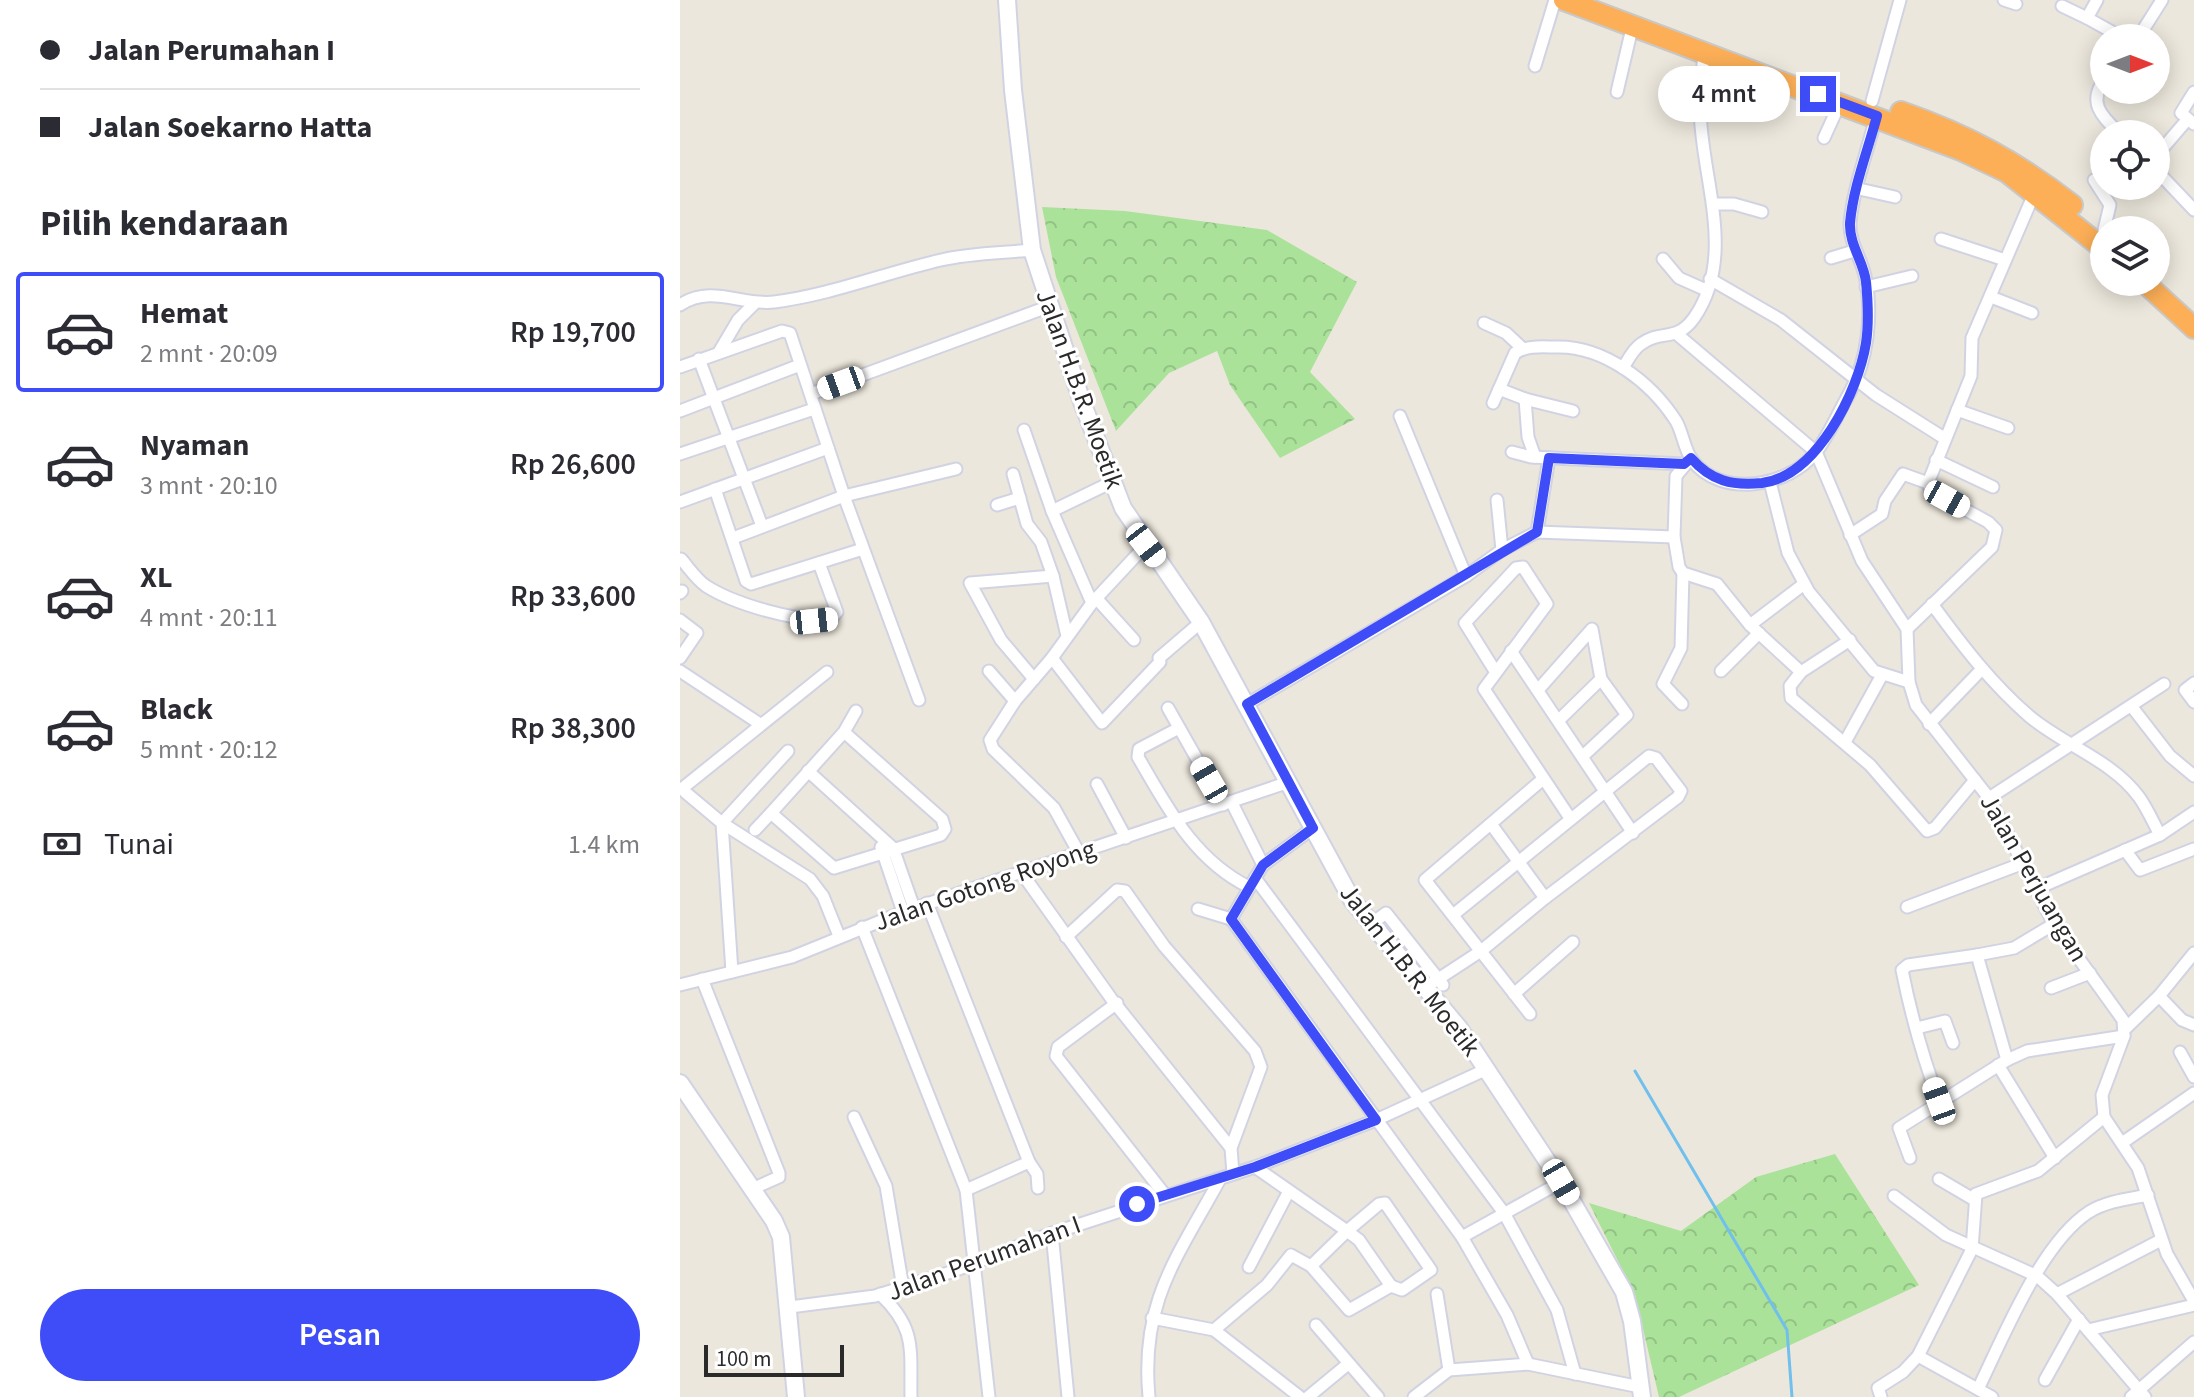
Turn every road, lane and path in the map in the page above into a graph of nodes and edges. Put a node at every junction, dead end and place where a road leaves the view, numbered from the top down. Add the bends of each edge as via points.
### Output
1 (1007, 0) edge
2 (1555, 0) edge
3 (1564, 0) edge
4 (1593, 0) edge
5 (1900, 0) edge
6 (2097, 0) edge
7 (2162, 0) edge
8 (2062, 6) dead end
9 (2087, 18) junction
10 (1633, 24) junction
11 (2098, 24) edge
12 (2147, 24) edge
13 (1704, 51) junction
14 (1535, 66) dead end
15 (1617, 92) dead end
16 (2194, 92) edge
17 (1841, 102) junction
18 (2096, 104) edge
19 (1874, 108) junction
20 (2108, 120) edge
21 (2190, 122) edge
22 (1824, 138) dead end
23 (2170, 142) edge
24 (2170, 185) edge
25 (1859, 189) junction
26 (2034, 194) junction
27 (1895, 197) dead end
28 (1713, 204) junction
29 (2194, 210) edge
30 (1762, 212) dead end
31 (2090, 220) edge
32 (2090, 238) edge
33 (1941, 239) dead end
34 (1032, 250) junction
35 (1854, 251) junction
36 (1831, 258) dead end
37 (1663, 259) dead end
38 (2005, 260) junction
39 (1912, 276) dead end
40 (1708, 284) junction
41 (1866, 287) junction
42 (2170, 287) edge
43 (2159, 296) edge
44 (1991, 297) junction
45 (754, 304) junction
46 (680, 305) edge
47 (1050, 306) junction
48 (2194, 308) edge
49 (2032, 313) dead end
50 (1484, 323) dead end
51 (2194, 328) edge
52 (1678, 335) junction
53 (1522, 348) junction
54 (719, 352) junction
55 (699, 359) junction
56 (800, 365) junction
57 (680, 367) edge
58 (1623, 368) junction
59 (1856, 381) junction
60 (1499, 389) junction
61 (811, 394) junction
62 (1525, 399) junction
63 (713, 400) junction
64 (1493, 403) dead end
65 (814, 409) junction
66 (1957, 410) junction
67 (680, 411) edge
68 (1573, 411) dead end
69 (1400, 416) dead end
70 (2008, 428) dead end
71 (1024, 430) dead end
72 (728, 438) junction
73 (1944, 438) junction
74 (828, 448) junction
75 (1512, 452) dead end
76 (1816, 452) junction
77 (680, 454) edge
78 (1535, 457) junction
79 (1549, 458) junction
80 (1936, 460) junction
81 (1687, 461) junction
82 (956, 469) dead end
83 (1013, 474) dead end
84 (743, 479) junction
85 (1112, 482) junction
86 (1770, 482) junction
87 (1928, 483) junction
88 (1993, 487) dead end
89 (715, 489) junction
90 (844, 496) junction
91 (1020, 498) junction
92 (1497, 500) dead end
93 (680, 502) edge
94 (997, 505) dead end
95 (1052, 511) junction
96 (762, 526) junction
97 (1537, 532) junction
98 (1850, 535) junction
99 (1674, 537) junction
100 (733, 538) junction
101 (1146, 545) junction
102 (863, 549) junction
103 (1502, 550) junction
104 (681, 559) edge
105 (819, 563) junction
106 (1683, 573) junction
107 (1053, 576) junction
108 (1466, 576) junction
109 (1804, 584) junction
110 (1094, 600) junction
111 (1932, 604) junction
112 (680, 620) edge
113 (1201, 622) junction
114 (1754, 629) junction
115 (1907, 629) junction
116 (1067, 636) junction
117 (1134, 640) dead end
118 (1850, 640) junction
119 (1511, 651) junction
120 (680, 658) edge
121 (1052, 658) junction
122 (1981, 670) junction
123 (680, 671) edge
124 (989, 671) dead end
125 (1495, 671) junction
126 (1721, 671) dead end
127 (827, 672) dead end
128 (1801, 672) junction
129 (1882, 675) junction
130 (1034, 679) junction
131 (1601, 679) junction
132 (1909, 682) junction
133 (2194, 683) edge
134 (2164, 684) dead end
135 (1538, 690) junction
136 (919, 700) dead end
137 (1015, 701) junction
138 (2194, 702) edge
139 (1247, 704) junction
140 (1682, 704) dead end
141 (2132, 707) junction
142 (1168, 708) dead end
143 (856, 711) dead end
144 (1559, 720) junction
145 (760, 724) junction
146 (1929, 724) junction
147 (1179, 728) junction
148 (844, 732) junction
149 (1845, 742) junction
150 (2072, 746) junction
151 (788, 751) dead end
152 (1583, 756) junction
153 (808, 771) junction
154 (2194, 776) edge
155 (1543, 779) junction
156 (1975, 780) junction
157 (1289, 782) junction
158 (1097, 784) dead end
159 (1608, 791) junction
160 (1989, 798) junction
161 (1228, 804) junction
162 (2194, 812) edge
163 (771, 813) junction
164 (1570, 818) junction
165 (1175, 821) junction
166 (722, 823) junction
167 (1491, 824) junction
168 (1313, 828) junction
169 (755, 830) dead end
170 (1633, 833) junction
171 (2160, 835) junction
172 (1126, 838) junction
173 (2194, 849) edge
174 (2125, 850) junction
175 (888, 851) junction
176 (1079, 853) junction
177 (1520, 864) junction
178 (2021, 864) junction
179 (1263, 865) junction
180 (1021, 872) junction
181 (1252, 883) junction
182 (2036, 889) junction
183 (1545, 898) junction
184 (927, 903) junction
185 (1907, 907) dead end
186 (1198, 909) dead end
187 (908, 910) junction
188 (1453, 915) junction
189 (1231, 919) junction
190 (2054, 924) junction
191 (862, 927) junction
192 (839, 936) junction
193 (1066, 937) junction
194 (1573, 942) dead end
195 (1481, 951) junction
196 (2194, 953) edge
197 (1977, 955) junction
198 (732, 972) junction
199 (2090, 973) junction
200 (702, 979) junction
201 (1437, 984) junction
202 (680, 985) edge
203 (2051, 988) dead end
204 (1514, 994) junction
205 (2159, 996) junction
206 (1117, 1003) junction
207 (1530, 1014) dead end
208 (2194, 1025) edge
209 (1917, 1028) junction
210 (2125, 1032) junction
211 (1953, 1043) dead end
212 (2180, 1052) dead end
213 (2002, 1062) junction
214 (1487, 1069) junction
215 (2194, 1077) edge
216 (680, 1083) edge
217 (2194, 1093) edge
218 (1419, 1100) junction
219 (1939, 1101) junction
220 (854, 1117) dead end
221 (2104, 1117) junction
222 (1376, 1120) junction
223 (2122, 1143) junction
224 (1231, 1148) junction
225 (1910, 1158) dead end
226 (2055, 1158) junction
227 (1029, 1162) junction
228 (1255, 1167) junction
229 (1233, 1174) junction
230 (1220, 1179) junction
231 (1939, 1179) dead end
232 (1561, 1182) junction
233 (1038, 1188) dead end
234 (752, 1189) junction
235 (966, 1190) junction
236 (1289, 1191) junction
237 (1165, 1195) junction
238 (2148, 1195) junction
239 (1894, 1196) dead end
240 (1973, 1199) junction
241 (1504, 1213) junction
242 (1347, 1231) junction
243 (1052, 1233) junction
244 (1462, 1237) junction
245 (2161, 1240) junction
246 (1972, 1249) junction
247 (973, 1265) junction
248 (1311, 1266) junction
249 (1249, 1267) dead end
250 (2035, 1275) junction
251 (1391, 1286) junction
252 (903, 1288) junction
253 (880, 1294) junction
254 (1437, 1294) dead end
255 (2057, 1294) junction
256 (2194, 1303) edge
257 (790, 1307) junction
258 (1152, 1318) junction
259 (2079, 1319) junction
260 (1316, 1325) dead end
261 (1214, 1330) junction
262 (2088, 1330) junction
263 (2194, 1342) edge
264 (1918, 1356) junction
265 (1348, 1364) junction
266 (1528, 1364) junction
267 (1449, 1370) junction
268 (1575, 1374) junction
269 (2045, 1380) dead end
270 (1978, 1389) junction
271 (1641, 1392) edge
272 (2138, 1394) edge
273 (796, 1397) edge
274 (911, 1397) edge
275 (989, 1397) edge
276 (1068, 1397) edge
277 (1149, 1397) edge
278 (1300, 1397) edge
279 (1308, 1397) edge
280 (1378, 1397) edge
281 (1414, 1397) edge
282 (1881, 1397) edge
283 (1992, 1397) edge

1 - 34 street, Jalan H.B.R. Moetik
2 - 14 street
3 - 10 highway
4 - 19 highway
5 - 19 street
6 - 9 street
7 - 12 street
8 - 9 street
9 - 11 street
10 - 13 highway
10 - 15 street
13 - 17 highway
13 - 28 street via 1700,108
16 - 21 street via 2181,110
17 - 19 highway
17 - 22 street
18 - 20 street
19 - 25 street
19 - 26 highway via 1997,167
19 - 31 highway via 1961,133 2010,160
21 - 23 street
24 - 29 street
25 - 27 street
25 - 35 street via 1850,224
26 - 32 highway
26 - 38 street
28 - 30 street
28 - 40 street
33 - 38 street
34 - 45 street via 944,259 814,295
34 - 47 street, Jalan H.B.R. Moetik
35 - 36 street
35 - 41 street
37 - 40 street via 1679,278
38 - 44 street
39 - 41 street
40 - 52 street via 1695,317
40 - 59 street via 1781,320
41 - 59 street via 1868,331
42 - 48 highway
43 - 51 highway
44 - 49 street
44 - 66 street via 1972,338 1972,371
45 - 46 street via 709,295
45 - 54 street
47 - 61 street
47 - 85 street, Jalan H.B.R. Moetik
50 - 53 street
52 - 58 street via 1646,341
52 - 76 street
53 - 58 street via 1576,347
53 - 60 street via 1511,359
54 - 55 street
54 - 56 street via 785,331
55 - 57 street
55 - 63 street
56 - 61 street
56 - 63 street
58 - 81 street via 1674,419
59 - 73 street
59 - 76 street
60 - 62 street
60 - 64 street
61 - 65 street
62 - 68 street
62 - 78 street
63 - 67 street
63 - 72 street
65 - 72 street
65 - 74 street
66 - 70 street
66 - 73 street
69 - 108 street
71 - 95 street
72 - 77 street
72 - 84 street
73 - 80 street
74 - 84 street
74 - 90 street
75 - 78 street
76 - 86 street via 1798,469
76 - 98 street
78 - 79 street
79 - 81 street
79 - 97 street
80 - 87 street
80 - 88 street
81 - 86 street via 1726,482
81 - 99 street via 1676,476
82 - 90 street
83 - 91 street
84 - 89 street
84 - 96 street
85 - 95 street
85 - 101 street, Jalan H.B.R. Moetik
86 - 109 street via 1784,543
87 - 98 street via 1903,474 1882,514
87 - 111 street via 1931,491 1988,522 1996,533 1992,547
89 - 93 street
89 - 100 street
90 - 96 street
90 - 102 street
91 - 94 street
91 - 107 street
92 - 103 street
95 - 110 street
96 - 100 street
97 - 99 street
97 - 103 street
98 - 115 street
99 - 106 street
100 - 105 street via 751,584
101 - 110 street
101 - 113 street, Jalan H.B.R. Moetik
102 - 105 street
102 - 136 street
103 - 108 street
104 - 105 street via 714,591 814,621 831,619 837,612
106 - 114 street via 1717,584
106 - 140 street via 1681,648 1663,684
107 - 116 street
107 - 130 street via 970,583 1001,640
108 - 139 street
109 - 114 street
109 - 118 street
110 - 116 street
110 - 117 street
111 - 115 street
111 - 122 street
112 - 120 street via 697,633
113 - 121 street via 1159,658 1102,723
113 - 139 street, Jalan H.B.R. Moetik
114 - 126 street
114 - 128 street
115 - 132 street, Jalan Perjuangan
116 - 121 street
118 - 128 street
118 - 129 street via 1866,664
119 - 125 street
119 - 125 street via 1547,604 1526,568 1520,567 1465,623
119 - 135 street
121 - 130 street
122 - 146 street
122 - 150 street via 2038,724
123 - 145 street
124 - 137 street
125 - 155 street via 1484,690
127 - 145 street
128 - 149 street via 1790,686 1791,698
129 - 132 street
129 - 149 street
130 - 137 street
131 - 135 street via 1590,629
131 - 144 street
131 - 152 street via 1626,717
132 - 146 street, Jalan Perjuangan via 1913,701
133 - 138 street via 2185,690
134 - 141 street
135 - 144 street
137 - 176 street via 990,745 1054,808
139 - 157 street, Jalan H.B.R. Moetik
141 - 150 street
141 - 154 street via 2170,756
142 - 147 street
143 - 148 street
144 - 152 street
145 - 166 street via 685,785 685,792
146 - 156 street, Jalan Perjuangan
147 - 161 street
147 - 165 street via 1137,752
148 - 153 street
148 - 175 street via 944,824 941,835
149 - 156 street via 1927,831
150 - 160 street
150 - 171 street via 2132,790
151 - 166 street
152 - 159 street
153 - 163 street
153 - 175 street via 875,831
155 - 164 street
155 - 167 street
156 - 160 street, Jalan Perjuangan
157 - 161 street, Jalan Gotong Royong
157 - 168 street, Jalan H.B.R. Moetik
158 - 172 street
159 - 164 street
159 - 170 street
159 - 170 street via 1651,756 1681,791
160 - 178 street, Jalan Perjuangan
161 - 165 street, Jalan Gotong Royong
161 - 179 street
162 - 171 street
163 - 169 street
163 - 175 street via 831,868
164 - 177 street
165 - 172 street, Jalan Gotong Royong
165 - 181 street via 1205,856
166 - 192 street via 810,879
166 - 198 street
167 - 177 street
167 - 188 street via 1425,878
168 - 179 street
168 - 201 street, Jalan H.B.R. Moetik via 1344,888 1371,924
170 - 183 street
171 - 174 street
172 - 176 street, Jalan Gotong Royong
173 - 174 street via 2140,870
174 - 182 street
175 - 187 street
176 - 180 street, Jalan Gotong Royong
177 - 183 street
177 - 188 street
178 - 182 street, Jalan Perjuangan
178 - 185 street
179 - 181 street
180 - 184 street, Jalan Gotong Royong
180 - 193 street
181 - 189 street
181 - 218 street
182 - 190 street, Jalan Perjuangan
183 - 195 street
184 - 187 street, Jalan Gotong Royong
184 - 227 street
186 - 189 street
187 - 191 street, Jalan Gotong Royong
188 - 195 street
189 - 222 street
190 - 197 street via 2014,948
190 - 199 street, Jalan Perjuangan
191 - 192 street, Jalan Gotong Royong
191 - 235 street
192 - 198 street, Jalan Gotong Royong via 792,957
193 - 206 street
193 - 224 street via 1122,890 1255,1051 1260,1072
194 - 204 street
195 - 201 street
195 - 204 street
196 - 205 street
197 - 209 street via 1903,968
197 - 213 street
198 - 200 street, Jalan Gotong Royong
199 - 203 street
199 - 210 street, Jalan Perjuangan
200 - 202 street, Jalan Gotong Royong
200 - 234 street via 779,1173
201 - 214 street, Jalan H.B.R. Moetik
204 - 207 street
205 - 208 street
205 - 210 street
206 - 224 street
206 - 237 street via 1058,1047 1056,1056
209 - 211 street via 1945,1021
209 - 219 street
210 - 213 street via 2037,1049
210 - 221 street via 2102,1095
212 - 215 street
213 - 219 street
213 - 226 street
214 - 218 street, Jalan Perumahan I
214 - 232 street, Jalan H.B.R. Moetik
216 - 234 street
217 - 223 street
218 - 222 street, Jalan Perumahan I
218 - 241 street
219 - 225 street via 1899,1128
220 - 252 street via 886,1186
221 - 223 street
221 - 226 street
222 - 228 street, Jalan Perumahan I
222 - 244 street
223 - 238 street
224 - 229 street
226 - 240 street via 2028,1176 1978,1192
227 - 233 street
227 - 235 street
228 - 229 street, Jalan Perumahan I
228 - 236 street
229 - 230 street, Jalan Perumahan I
230 - 237 street, Jalan Perumahan I
230 - 258 street via 1163,1281
231 - 240 street
232 - 241 street
232 - 271 street, Jalan H.B.R. Moetik via 1624,1292
234 - 257 street via 781,1237
235 - 247 street
236 - 242 street
236 - 249 street
237 - 243 street, Jalan Perumahan I
238 - 245 street
238 - 250 street via 2086,1214
239 - 246 street
240 - 246 street
241 - 244 street
241 - 268 street via 1557,1310
242 - 248 street
242 - 251 street
242 - 251 street via 1379,1204 1387,1205 1431,1268 1402,1290
243 - 247 street, Jalan Perumahan I
243 - 276 street
244 - 266 street via 1515,1330
245 - 255 street
245 - 256 street
246 - 250 street
246 - 264 street
247 - 252 street, Jalan Perumahan I
247 - 275 street
248 - 251 street via 1349,1310
248 - 261 street via 1289,1256 1267,1285
250 - 255 street
250 - 270 street
252 - 253 street, Jalan Perumahan I
253 - 257 street, Jalan Perumahan I
253 - 274 street via 900,1313 908,1331
254 - 267 street
255 - 259 street
256 - 262 street
257 - 273 street
258 - 261 street
258 - 277 street
259 - 262 street
259 - 269 street
260 - 265 street
261 - 278 street
262 - 272 street
263 - 272 street
264 - 270 street
264 - 282 street via 1878,1388
265 - 279 street
265 - 280 street
266 - 267 street
266 - 268 street
267 - 281 street
268 - 271 street
270 - 283 street

